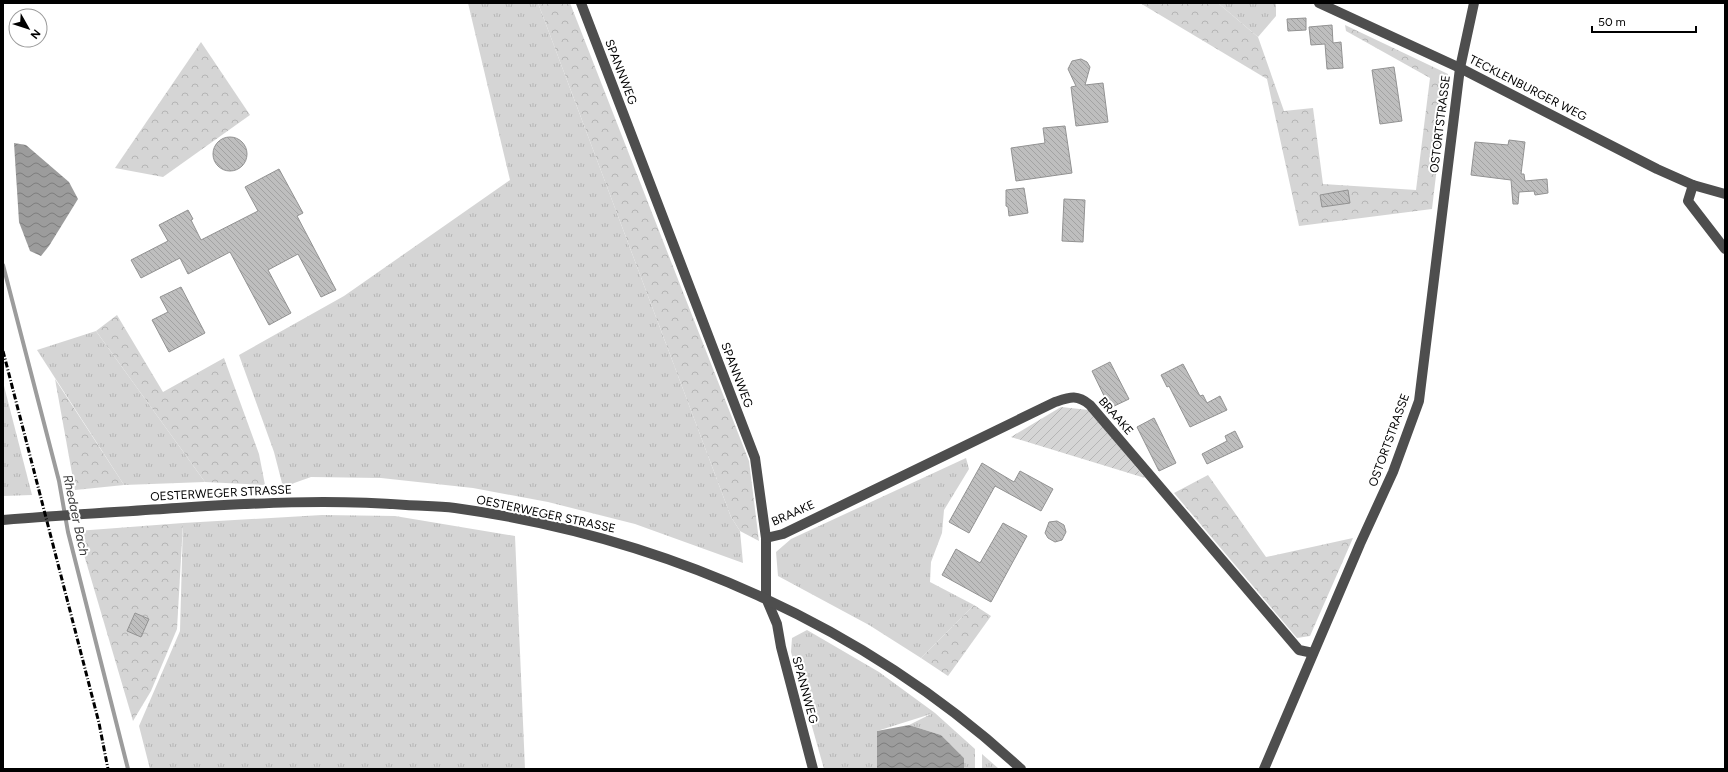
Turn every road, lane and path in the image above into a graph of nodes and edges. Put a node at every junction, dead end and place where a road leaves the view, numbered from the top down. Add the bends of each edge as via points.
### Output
1 (581, 3) edge
2 (1319, 3) edge
3 (1474, 3) edge
4 (1460, 68) junction
5 (1693, 185) junction
6 (1725, 194) edge
7 (1725, 249) edge
8 (3, 520) edge
9 (766, 538) junction
10 (766, 598) junction
11 (1313, 653) junction
12 (813, 769) edge
13 (1021, 769) edge
14 (1264, 769) edge

1 - 9 street, SPANNWEG via 755,458
2 - 4 street, TECKLENBURGER WEG
3 - 4 street, OSTORTSTRASSE
4 - 5 street, TECKLENBURGER WEG
4 - 11 street, OSTORTSTRASSE via 1419,401 1393,472
5 - 6 street, TECKLENBURGER WEG
5 - 7 street via 1688,201
8 - 10 street, OESTERWEGER STRASSE via 222,505 327,501 453,508 522,520 610,540 682,564
9 - 10 street, SPANNWEG
9 - 11 street, BRAAKE via 783,534 1055,402 1071,397 1082,399 1299,650
10 - 12 street, SPANNWEG via 777,624
10 - 13 street, OESTERWEGER STRASSE via 854,645 906,678 941,703
11 - 14 street, OSTORTSTRASSE

